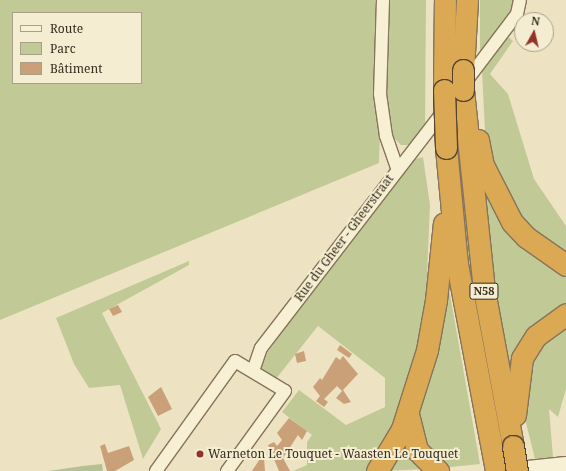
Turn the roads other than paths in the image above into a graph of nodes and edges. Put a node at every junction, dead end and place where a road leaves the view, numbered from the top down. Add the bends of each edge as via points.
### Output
1 (383, 0) edge
2 (445, 0) edge
3 (466, 0) edge
4 (520, 0) edge
5 (457, 84) junction
6 (470, 127) junction
7 (397, 168) junction
8 (448, 183) junction
9 (566, 265) edge
10 (566, 314) edge
11 (253, 371) junction
12 (408, 414) junction
13 (501, 456) edge
14 (566, 465) edge
15 (156, 471) edge
16 (227, 471) edge
17 (377, 471) edge
18 (438, 471) edge
19 (509, 471) edge
20 (518, 471) edge

1 - 7 street, Rue du Gheer - Gheerstraat via 380,94 386,136
2 - 5 highway, N58
3 - 5 highway, N58
4 - 7 street via 517,14
5 - 6 highway, N58
5 - 8 highway, N58, bridge via 446,148
6 - 9 highway via 483,165 512,222 526,237
6 - 13 highway, N58
7 - 11 street, Rue du Gheer - Gheerstraat via 261,348
8 - 12 highway via 436,300 427,350
8 - 13 highway, N58 via 457,264
10 - 13 highway via 536,336 522,358
11 - 15 street via 235,361
11 - 16 street via 285,391
12 - 17 highway via 391,451
12 - 18 highway via 417,450
13 - 20 highway, N58, bridge
14 - 19 main road

